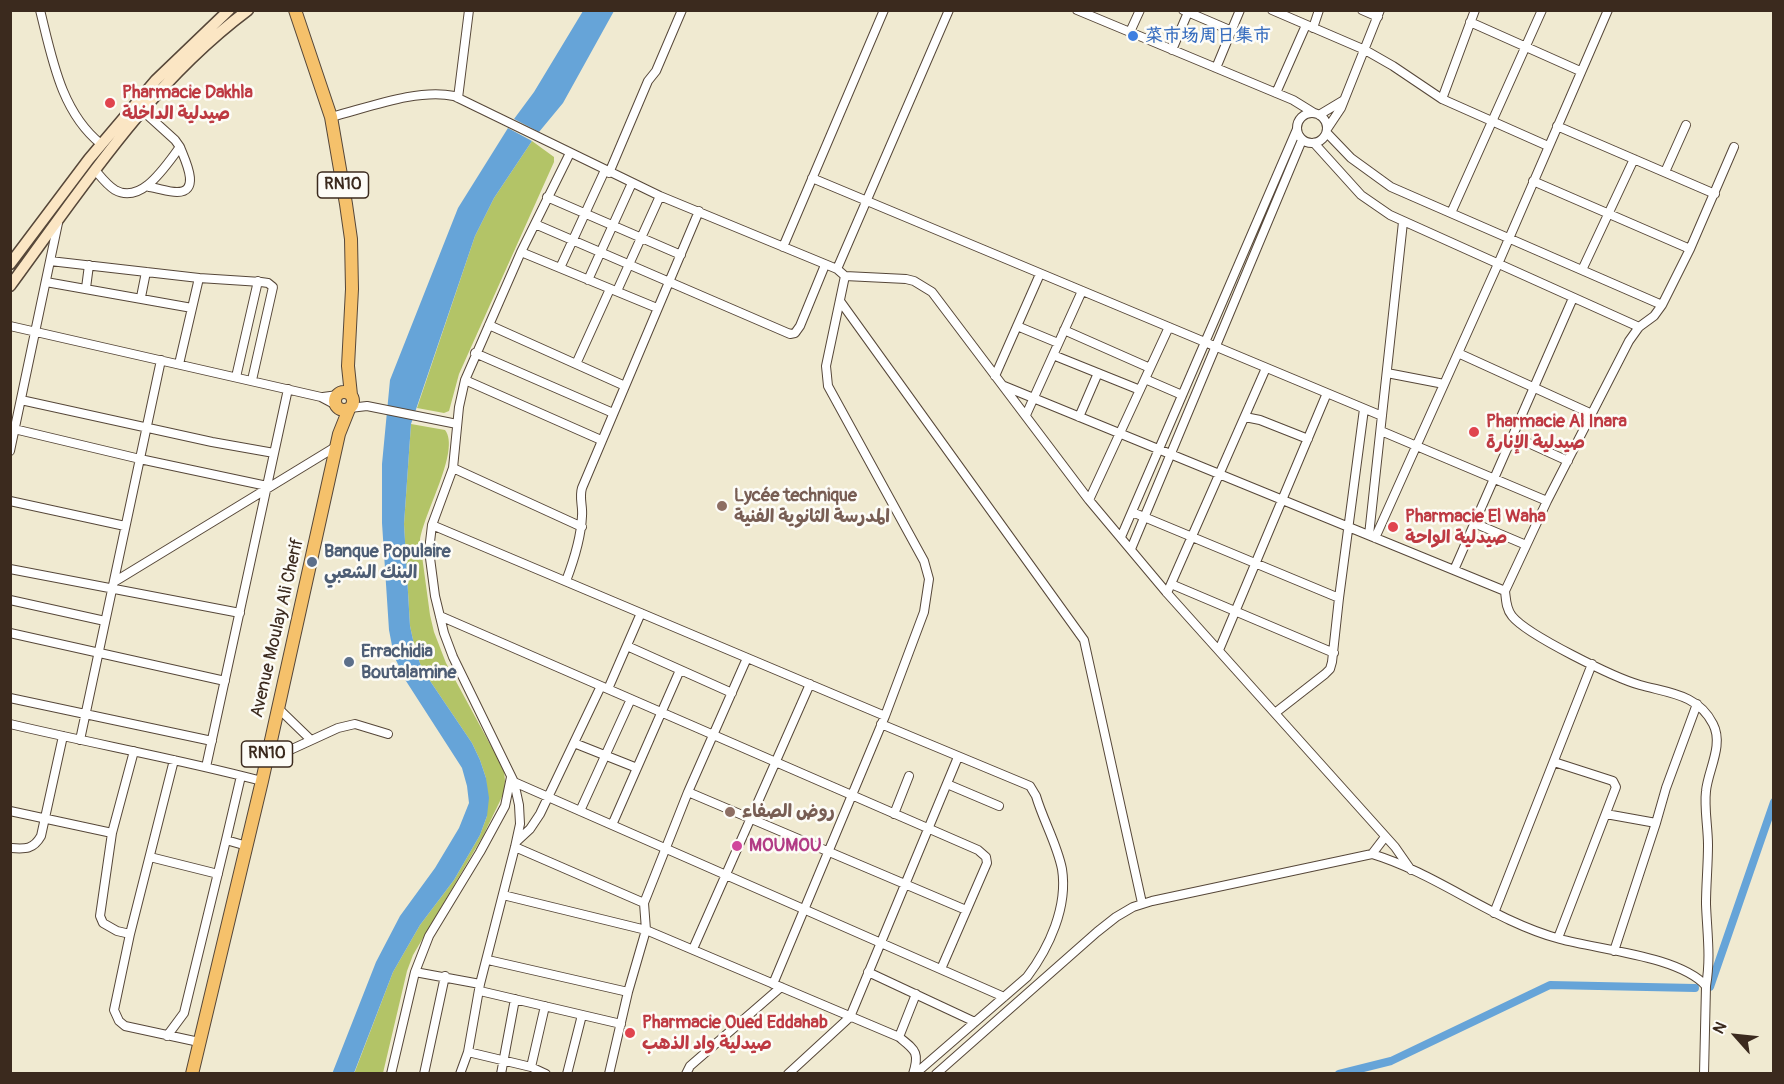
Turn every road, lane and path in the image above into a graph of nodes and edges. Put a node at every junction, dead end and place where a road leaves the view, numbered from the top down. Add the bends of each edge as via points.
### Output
1 (40, 10) edge
2 (229, 10) edge
3 (248, 10) edge
4 (295, 10) edge
5 (469, 10) edge
6 (682, 10) edge
7 (884, 10) edge
8 (949, 10) edge
9 (1077, 10) edge
10 (1140, 10) edge
11 (1240, 10) edge
12 (1272, 10) edge
13 (1319, 10) edge
14 (1362, 10) edge
15 (1475, 10) edge
16 (1542, 10) edge
17 (1608, 10) edge
18 (1187, 11) edge
19 (1087, 12) edge
20 (1379, 14) edge
21 (1470, 22) junction
22 (1309, 26) junction
23 (1232, 31) junction
24 (1130, 32) junction
25 (1526, 47) junction
26 (1172, 50) junction
27 (1365, 50) junction
28 (1216, 68) junction
29 (1580, 71) junction
30 (1276, 93) junction
31 (458, 98) junction
32 (1442, 99) junction
33 (1293, 100) junction
34 (1344, 100) junction
35 (143, 111) junction
36 (1317, 114) junction
37 (331, 117) junction
38 (1302, 117) junction
39 (1493, 122) junction
40 (1686, 124) dead end
41 (1557, 126) junction
42 (1297, 129) junction
43 (1327, 131) junction
44 (1302, 140) junction
45 (1314, 143) junction
46 (101, 144) junction
47 (1548, 146) junction
48 (180, 147) junction
49 (1734, 147) dead end
50 (570, 153) junction
51 (1634, 159) junction
52 (95, 170) junction
53 (607, 171) junction
54 (1665, 172) junction
55 (812, 178) junction
56 (1533, 181) junction
57 (632, 183) junction
58 (149, 187) junction
59 (1715, 194) junction
60 (660, 196) junction
61 (547, 197) junction
62 (867, 201) junction
63 (699, 211) junction
64 (585, 213) junction
65 (1451, 213) junction
66 (1608, 215) junction
67 (59, 216) junction
68 (1403, 222) junction
69 (535, 224) junction
70 (613, 225) junction
71 (641, 237) junction
72 (1508, 238) junction
73 (573, 240) junction
74 (783, 247) junction
75 (1690, 249) junction
76 (521, 252) junction
77 (601, 252) junction
78 (681, 255) junction
79 (50, 261) junction
80 (10, 264) edge
81 (629, 264) junction
82 (1498, 264) junction
83 (89, 265) junction
84 (825, 265) junction
85 (560, 268) junction
86 (837, 269) junction
87 (1582, 270) junction
88 (146, 272) junction
89 (1040, 274) junction
90 (845, 276) junction
91 (200, 278) junction
92 (588, 280) junction
93 (258, 281) junction
94 (669, 281) junction
95 (46, 282) junction
96 (10, 286) edge
97 (86, 288) junction
98 (614, 290) junction
99 (1082, 291) junction
100 (141, 297) junction
101 (1573, 298) junction
102 (840, 301) junction
103 (1662, 304) junction
104 (192, 308) junction
105 (657, 308) junction
106 (249, 322) junction
107 (265, 324) junction
108 (489, 325) junction
109 (10, 326) edge
110 (1017, 326) junction
111 (1168, 327) junction
112 (1640, 327) junction
113 (1064, 330) junction
114 (35, 331) junction
115 (1205, 342) junction
116 (1058, 343) junction
117 (1216, 347) junction
118 (475, 353) junction
119 (1458, 353) junction
120 (1053, 355) junction
121 (161, 360) junction
122 (179, 364) junction
123 (576, 364) junction
124 (1150, 368) junction
125 (1266, 368) junction
126 (1098, 373) junction
127 (1387, 373) junction
128 (995, 376) junction
129 (236, 377) junction
130 (1145, 379) junction
131 (252, 380) junction
132 (465, 380) junction
133 (1444, 384) junction
134 (1002, 385) junction
135 (625, 386) junction
136 (1534, 387) junction
137 (288, 389) junction
138 (1140, 390) junction
139 (1327, 393) junction
140 (1182, 395) junction
141 (1034, 398) junction
142 (21, 399) junction
143 (344, 401) junction
144 (1364, 409) junction
145 (613, 413) junction
146 (1592, 414) junction
147 (1026, 415) junction
148 (1382, 416) junction
149 (1079, 417) junction
150 (1245, 417) junction
151 (457, 424) junction
152 (147, 427) junction
153 (13, 428) edge
154 (1381, 431) junction
155 (1120, 433) junction
156 (1513, 436) junction
157 (1308, 439) junction
158 (338, 440) junction
159 (601, 440) junction
160 (1417, 445) junction
161 (1159, 449) junction
162 (10, 451) edge
163 (274, 453) junction
164 (1171, 454) junction
165 (140, 459) junction
166 (1568, 461) junction
167 (453, 468) junction
168 (1220, 474) junction
169 (1494, 478) junction
170 (267, 488) junction
171 (1089, 500) junction
172 (1282, 500) junction
173 (10, 501) edge
174 (1547, 501) junction
175 (1132, 512) junction
176 (1144, 518) junction
177 (1474, 523) junction
178 (432, 525) junction
179 (126, 526) junction
180 (582, 527) junction
181 (1348, 527) junction
182 (1372, 536) junction
183 (1121, 537) junction
184 (1191, 538) junction
185 (1526, 545) junction
186 (1131, 549) junction
187 (1256, 564) junction
188 (10, 568) edge
189 (1454, 570) junction
190 (566, 581) junction
191 (1172, 584) junction
192 (113, 585) junction
193 (1505, 591) junction
194 (1167, 593) junction
195 (1339, 598) junction
196 (10, 600) edge
197 (1235, 612) junction
198 (640, 613) junction
199 (240, 614) junction
200 (440, 616) junction
201 (105, 621) junction
202 (10, 633) edge
203 (627, 646) junction
204 (1220, 650) junction
205 (99, 652) junction
206 (1334, 654) junction
207 (747, 658) junction
208 (1592, 664) junction
209 (680, 670) junction
210 (225, 681) junction
211 (810, 684) junction
212 (604, 688) junction
213 (732, 693) junction
214 (10, 698) edge
215 (631, 699) junction
216 (1697, 704) junction
217 (279, 709) junction
218 (662, 713) junction
219 (1275, 713) junction
220 (85, 714) junction
221 (883, 720) junction
222 (10, 724) edge
223 (388, 734) dead end
224 (714, 735) junction
225 (63, 736) junction
226 (310, 739) junction
227 (80, 740) junction
228 (212, 741) junction
229 (574, 743) junction
230 (134, 752) junction
231 (606, 756) junction
232 (958, 757) junction
233 (174, 760) junction
234 (266, 761) junction
235 (776, 762) junction
236 (1554, 762) junction
237 (207, 766) junction
238 (637, 768) junction
239 (241, 776) junction
240 (909, 776) dead end
241 (512, 780) junction
242 (262, 781) junction
243 (947, 784) junction
244 (688, 792) junction
245 (852, 795) junction
246 (549, 798) junction
247 (999, 806) dead end
248 (10, 811) edge
249 (580, 811) junction
250 (894, 813) junction
251 (1606, 814) junction
252 (46, 819) junction
253 (751, 819) junction
254 (1656, 823) junction
255 (612, 825) junction
256 (928, 828) junction
257 (112, 833) junction
258 (1385, 837) junction
259 (226, 840) junction
260 (516, 844) junction
261 (246, 846) junction
262 (10, 848) edge
263 (665, 848) junction
264 (828, 852) junction
265 (1372, 854) junction
266 (150, 857) junction
267 (1411, 870) junction
268 (218, 874) junction
269 (726, 875) junction
270 (905, 885) junction
271 (503, 895) junction
272 (644, 903) junction
273 (1142, 903) junction
274 (804, 909) junction
275 (966, 910) junction
276 (1494, 913) junction
277 (646, 930) junction
278 (130, 934) junction
279 (1558, 938) junction
280 (881, 943) junction
281 (693, 950) junction
282 (1614, 951) junction
283 (488, 960) junction
284 (941, 969) junction
285 (415, 972) junction
286 (868, 972) junction
287 (444, 976) junction
288 (777, 986) junction
289 (1706, 986) junction
290 (480, 987) junction
291 (628, 992) junction
292 (916, 994) junction
293 (1004, 997) junction
294 (515, 999) junction
295 (545, 1006) junction
296 (582, 1015) junction
297 (850, 1017) junction
298 (975, 1022) junction
299 (621, 1024) junction
300 (167, 1036) junction
301 (899, 1037) junction
302 (200, 1042) junction
303 (468, 1052) junction
304 (502, 1059) junction
305 (531, 1067) junction
306 (688, 1070) edge
307 (192, 1074) edge
308 (391, 1074) edge
309 (424, 1074) edge
310 (460, 1074) edge
311 (501, 1074) edge
312 (546, 1074) edge
313 (567, 1074) edge
314 (609, 1074) edge
315 (697, 1074) edge
316 (788, 1074) edge
317 (914, 1074) edge
318 (936, 1074) edge
319 (1704, 1074) edge

1 - 46 street via 64,94 77,117
2 - 46 street via 156,80
3 - 35 street via 180,69
4 - 37 main road, RN10
5 - 31 street
6 - 53 street
7 - 55 street
8 - 62 street
9 - 19 street
10 - 24 street
11 - 23 street
12 - 22 street
13 - 22 street
14 - 20 street
15 - 21 street
16 - 25 street
17 - 29 street
18 - 23 street
18 - 26 street
19 - 24 street
20 - 27 street
21 - 25 street
21 - 32 street
22 - 27 street
22 - 30 street
23 - 28 street
24 - 26 street
25 - 29 street
25 - 39 street
26 - 28 street
27 - 32 street
27 - 34 street
28 - 30 street
29 - 41 street
30 - 33 street
31 - 37 street via 424,94
31 - 50 street
32 - 39 street
33 - 36 street
33 - 38 street
34 - 36 street
34 - 43 street
35 - 48 street
35 - 52 street
36 - 38 street
36 - 43 street via 1325,120
37 - 143 main road, RN10 via 351,239 352,305
38 - 42 street
39 - 47 street
39 - 65 street
40 - 54 street
41 - 47 street
41 - 51 street
42 - 44 street
42 - 115 street
43 - 45 street via 1322,140
43 - 65 street via 1351,158 1383,182
44 - 45 street
44 - 117 street
45 - 68 street via 1368,201
46 - 80 street
47 - 56 street
48 - 58 street
48 - 58 street via 191,176 188,186 177,192
49 - 59 street
50 - 53 street
50 - 61 street
51 - 54 street
51 - 66 street
52 - 58 street via 121,192
52 - 67 street
53 - 57 street
53 - 64 street
54 - 59 street
55 - 62 street
55 - 74 street
56 - 66 street
56 - 72 street
57 - 60 street
57 - 70 street
59 - 75 street
60 - 63 street
60 - 71 street
61 - 64 street
61 - 69 street
62 - 86 street
62 - 89 street
63 - 74 street
63 - 78 street
64 - 70 street
64 - 73 street
65 - 72 street
66 - 75 street
66 - 87 street
67 - 79 street
67 - 96 street
68 - 82 street
68 - 127 street
69 - 73 street
69 - 76 street
70 - 71 street
70 - 77 street
71 - 78 street
71 - 81 street
72 - 82 street
72 - 87 street
73 - 77 street
73 - 85 street
74 - 84 street
75 - 103 street
76 - 85 street
76 - 108 street
77 - 81 street
77 - 92 street
78 - 94 street
79 - 83 street
79 - 95 street
81 - 94 street
81 - 98 street
82 - 101 street
82 - 119 street
83 - 88 street
83 - 97 street
84 - 86 street
84 - 94 street via 793,334
85 - 92 street
86 - 90 street
87 - 103 street
88 - 91 street
88 - 100 street
89 - 99 street
89 - 110 street
90 - 102 street
90 - 128 street via 906,279 932,292
91 - 93 street
91 - 104 street
92 - 98 street
93 - 106 street
93 - 107 street via 273,287
94 - 105 street
95 - 97 street
95 - 114 street
97 - 100 street
98 - 105 street
98 - 123 street
99 - 111 street
99 - 113 street
100 - 104 street
101 - 112 street
101 - 136 street
102 - 221 street via 826,366 828,386 928,570 924,612
102 - 273 street via 1084,640
103 - 112 street
104 - 122 street
105 - 135 street
106 - 107 street
106 - 129 street
107 - 131 street
108 - 118 street
108 - 123 street
109 - 114 street
110 - 116 street
110 - 128 street
111 - 115 street
111 - 124 street
112 - 146 street
113 - 116 street
113 - 124 street
114 - 121 street
114 - 142 street
115 - 117 street
115 - 140 street
116 - 120 street
117 - 125 street
117 - 164 street
118 - 132 street
118 - 145 street
119 - 133 street
119 - 136 street
120 - 126 street
120 - 141 street
121 - 122 street
121 - 152 street
122 - 129 street
123 - 135 street
124 - 130 street
125 - 139 street
125 - 150 street
126 - 138 street
126 - 149 street
127 - 133 street
127 - 148 street
128 - 134 street
129 - 131 street
130 - 138 street
130 - 140 street
131 - 137 street
132 - 151 street
132 - 159 street
133 - 160 street
134 - 141 street
134 - 147 street
135 - 145 street
136 - 146 street
136 - 156 street
137 - 143 street
137 - 163 street
138 - 155 street
139 - 144 street
139 - 157 street
140 - 161 street
141 - 147 street
141 - 149 street
142 - 152 street
142 - 153 street
143 - 151 street
143 - 158 main road, RN10
144 - 148 street
144 - 181 street
145 - 159 street
146 - 166 street
147 - 171 street
148 - 154 street
149 - 155 street
150 - 157 street
150 - 168 street
151 - 167 street
152 - 163 street
152 - 165 street
153 - 162 street
153 - 165 street
154 - 160 street
154 - 182 street
155 - 161 street
155 - 171 street
156 - 166 street
156 - 169 street
157 - 172 street
158 - 170 street
158 - 217 main road, Avenue Moulay Ali Cherif / RN10
159 - 180 street via 580,492
160 - 169 street
160 - 182 street
161 - 164 street
161 - 175 street
163 - 170 street
164 - 168 street
164 - 176 street
165 - 170 street
165 - 179 street
166 - 174 street
167 - 178 street
167 - 180 street
168 - 172 street
168 - 184 street
169 - 174 street
169 - 177 street
170 - 192 street
170 - 199 street
171 - 183 street
172 - 181 street
172 - 187 street
173 - 179 street
174 - 185 street
175 - 176 street
175 - 183 street
176 - 184 street
176 - 186 street
177 - 185 street
177 - 189 street
178 - 190 street
178 - 200 street via 430,558
179 - 192 street
180 - 190 street
181 - 182 street
181 - 195 street
182 - 189 street
183 - 186 street
184 - 187 street
184 - 191 street
185 - 193 street
186 - 194 street
187 - 195 street
187 - 197 street
188 - 192 street
189 - 193 street
190 - 198 street
191 - 194 street
191 - 197 street
192 - 199 street
192 - 201 street
193 - 208 street via 1510,615 1517,622
194 - 204 street
195 - 206 street
196 - 201 street
197 - 204 street
197 - 206 street
198 - 203 street
198 - 207 street
199 - 210 street
200 - 212 street
200 - 241 street via 453,657
201 - 205 street
202 - 205 street
203 - 209 street
203 - 212 street
204 - 219 street
205 - 210 street
205 - 220 street
206 - 219 street via 1330,669
207 - 211 street
207 - 213 street
208 - 216 street
208 - 236 street
209 - 213 street
209 - 218 street
210 - 228 street
211 - 221 street
211 - 235 street
212 - 215 street
212 - 229 street
213 - 224 street
214 - 220 street
215 - 218 street
215 - 231 street
216 - 254 street
216 - 289 street via 1713,724 1717,738 1705,793 1710,950
217 - 226 street
217 - 234 main road, Avenue Moulay Ali Cherif / RN10
218 - 224 street
218 - 238 street
219 - 258 street
220 - 227 street
220 - 228 street
221 - 232 street
221 - 245 street
222 - 225 street
223 - 226 street via 355,724
224 - 235 street
224 - 244 street
225 - 227 street
225 - 252 street
226 - 234 street
227 - 230 street
228 - 237 street
229 - 231 street
229 - 246 street
230 - 233 street
230 - 257 street
231 - 238 street
231 - 249 street
232 - 243 street
232 - 293 street via 1030,786 1062,871 1060,908 1049,940 1036,965
233 - 237 street
233 - 266 street
234 - 242 main road, Avenue Moulay Ali Cherif / RN10
235 - 245 street
235 - 253 street
236 - 251 street via 1614,782 1616,787
236 - 276 street
237 - 239 street
238 - 255 street
239 - 242 street
239 - 259 street
240 - 250 street
241 - 246 street
241 - 260 street via 520,815
241 - 285 street via 505,806 429,936
242 - 261 main road, Avenue Moulay Ali Cherif / RN10
243 - 247 street
243 - 256 street
244 - 253 street
244 - 263 street
245 - 250 street
245 - 264 street
246 - 249 street
246 - 260 street
248 - 252 street
249 - 255 street
250 - 256 street
251 - 254 street
251 - 279 street
252 - 257 street
252 - 262 street via 37,843 30,849
253 - 264 street
253 - 269 street
254 - 282 street
255 - 263 street
256 - 270 street
256 - 275 street via 978,850 987,859
257 - 278 street via 100,916 103,923
258 - 265 street
258 - 267 street
259 - 261 street
259 - 268 street
260 - 271 street
260 - 272 street
261 - 302 main road, Avenue Moulay Ali Cherif / RN10
263 - 269 street
263 - 272 street
264 - 270 street
264 - 274 street
265 - 267 street
265 - 273 street
266 - 268 street
266 - 278 street
267 - 276 street
268 - 300 street via 184,1013
269 - 274 street
269 - 281 street
270 - 275 street
270 - 280 street
271 - 277 street
271 - 283 street
272 - 277 street
273 - 318 street via 1097,932
274 - 280 street
274 - 288 street
275 - 284 street
276 - 279 street
277 - 281 street
277 - 291 street
278 - 300 street via 114,1010 125,1026
279 - 282 street
280 - 284 street
280 - 286 street
281 - 288 street
282 - 289 street via 1676,966
283 - 290 street
283 - 291 street
284 - 293 street
285 - 287 street
285 - 308 street
286 - 292 street
286 - 297 street
287 - 290 street
287 - 309 street
288 - 297 street
288 - 306 street
289 - 319 street
290 - 294 street
290 - 303 street
291 - 299 street
292 - 298 street
292 - 301 street
293 - 298 street
294 - 295 street
294 - 304 street
295 - 296 street
295 - 305 street
296 - 299 street
296 - 313 street
297 - 301 street
297 - 316 street
298 - 317 street
299 - 314 street
300 - 302 street
301 - 317 street via 915,1051
302 - 307 main road, Avenue Moulay Ali Cherif / RN10
303 - 304 street
303 - 310 street
304 - 305 street
304 - 311 street
305 - 312 street
306 - 315 street

